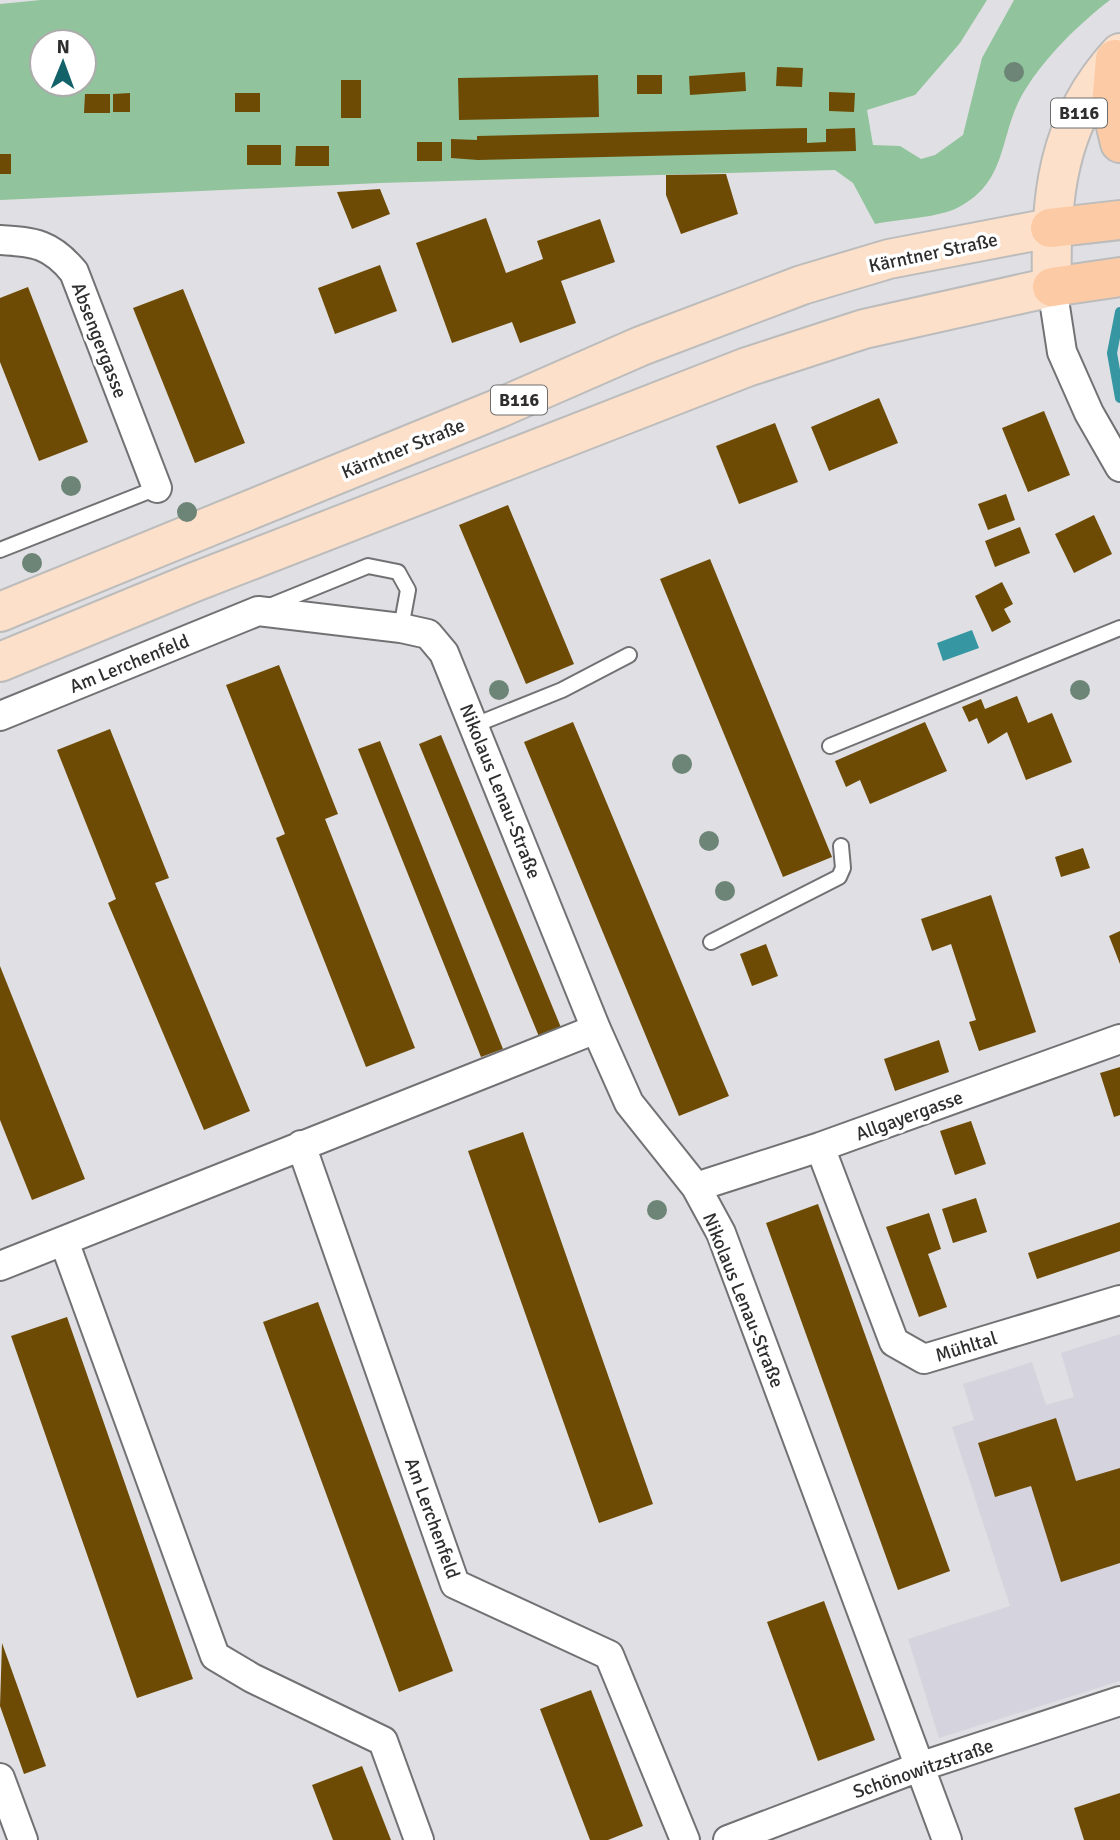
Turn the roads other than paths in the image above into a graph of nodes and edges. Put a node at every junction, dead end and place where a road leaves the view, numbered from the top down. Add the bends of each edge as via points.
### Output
1 (1117, 56) edge
2 (1120, 143) edge
3 (1120, 220) edge
4 (1051, 229) junction
5 (0, 240) edge
6 (1120, 277) edge
7 (1052, 287) junction
8 (1120, 467) edge
9 (157, 488) joint
10 (0, 550) edge
11 (258, 611) junction
12 (0, 612) edge
13 (401, 628) junction
14 (1120, 628) edge
15 (629, 655) dead end
16 (0, 662) edge
17 (0, 716) edge
18 (475, 725) junction
19 (830, 746) dead end
20 (841, 846) dead end
21 (711, 942) dead end
22 (596, 1029) junction
23 (1120, 1039) edge
24 (301, 1145) junction
25 (820, 1147) junction
26 (696, 1188) junction
27 (64, 1241) junction
28 (0, 1266) edge
29 (1120, 1300) edge
30 (1120, 1701) edge
31 (919, 1767) junction
32 (0, 1778) edge
33 (23, 1840) edge
34 (419, 1840) edge
35 (685, 1840) edge
36 (728, 1840) edge
37 (947, 1840) edge

1 - 2 highway via 1111,105
1 - 4 main road, B116 via 1085,101 1064,147
3 - 4 highway
4 - 7 main road, B116
4 - 12 main road, Kärntner Straße / B116 via 902,257 802,285 641,346
5 - 9 street, Absengergasse via 36,243 60,255 74,272
6 - 7 highway
7 - 8 street via 1062,352
7 - 16 main road, B116 via 864,329 747,366
9 - 10 lane
11 - 13 street, Nikolaus Lenau-Straße
11 - 13 lane via 368,566 398,572 408,590
11 - 17 street, Am Lerchenfeld
13 - 18 street, Nikolaus Lenau-Straße via 422,632 437,642
14 - 19 lane
15 - 18 lane via 562,690
18 - 22 street, Nikolaus Lenau-Straße
20 - 21 lane via 839,877
22 - 24 street
22 - 26 street, Nikolaus Lenau-Straße via 629,1103
23 - 25 street, Allgayergasse
24 - 27 street
24 - 35 street, Am Lerchenfeld via 455,1584 609,1654
25 - 26 street, Allgayergasse
25 - 29 street, Mühltal via 894,1342 924,1359
26 - 31 street, Nikolaus Lenau-Straße via 721,1233
27 - 28 street
27 - 34 street via 215,1656 383,1741
30 - 31 street, Schönowitzstraße
31 - 36 street, Schönowitzstraße
31 - 37 street, Nikolaus Lenau-Straße
32 - 33 street

